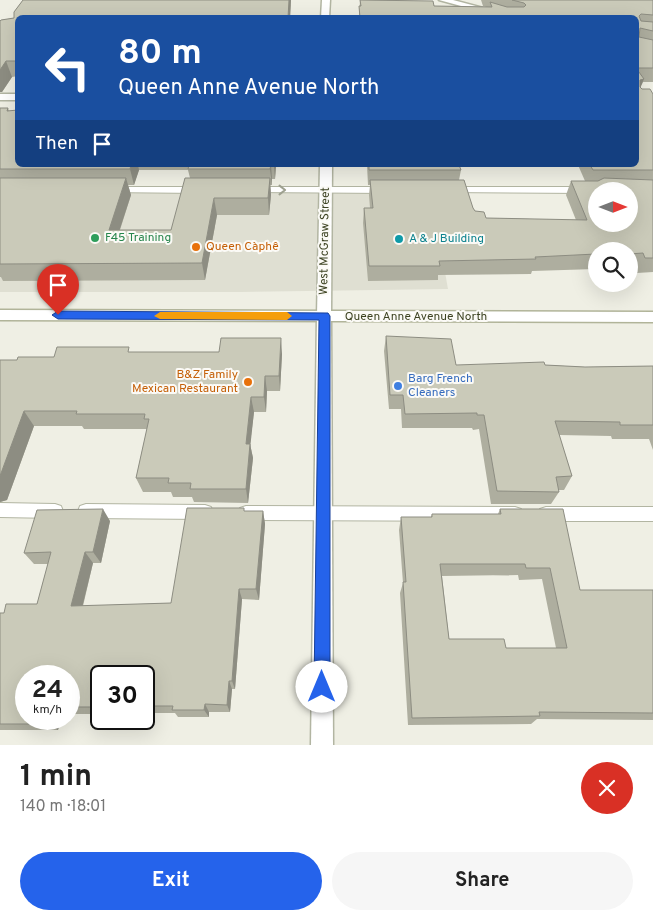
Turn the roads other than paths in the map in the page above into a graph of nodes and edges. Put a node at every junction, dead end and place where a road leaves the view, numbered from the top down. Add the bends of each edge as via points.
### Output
1 (326, 0) edge
2 (443, 0) edge
3 (326, 15) edge
4 (505, 15) edge
5 (0, 97) edge
6 (15, 97) edge
7 (326, 167) edge
8 (96, 190) edge
9 (212, 190) edge
10 (241, 190) edge
11 (326, 190) junction
12 (398, 190) edge
13 (438, 190) edge
14 (588, 190) edge
15 (0, 315) edge
16 (324, 316) junction
17 (653, 317) edge
18 (0, 510) edge
19 (323, 513) junction
20 (653, 514) edge
21 (322, 745) edge

1 - 3 street
2 - 4 street
5 - 6 street
7 - 11 street, West McGraw Street
8 - 9 lane
10 -> 11 lane
11 - 12 lane
11 - 16 street, West McGraw Street
13 - 14 lane
15 - 16 street, Queen Anne Avenue North
16 - 17 street, Queen Anne Avenue North
16 - 19 street, West McGraw Street
18 - 19 lane
19 - 20 lane
19 - 21 street, West McGraw Street

